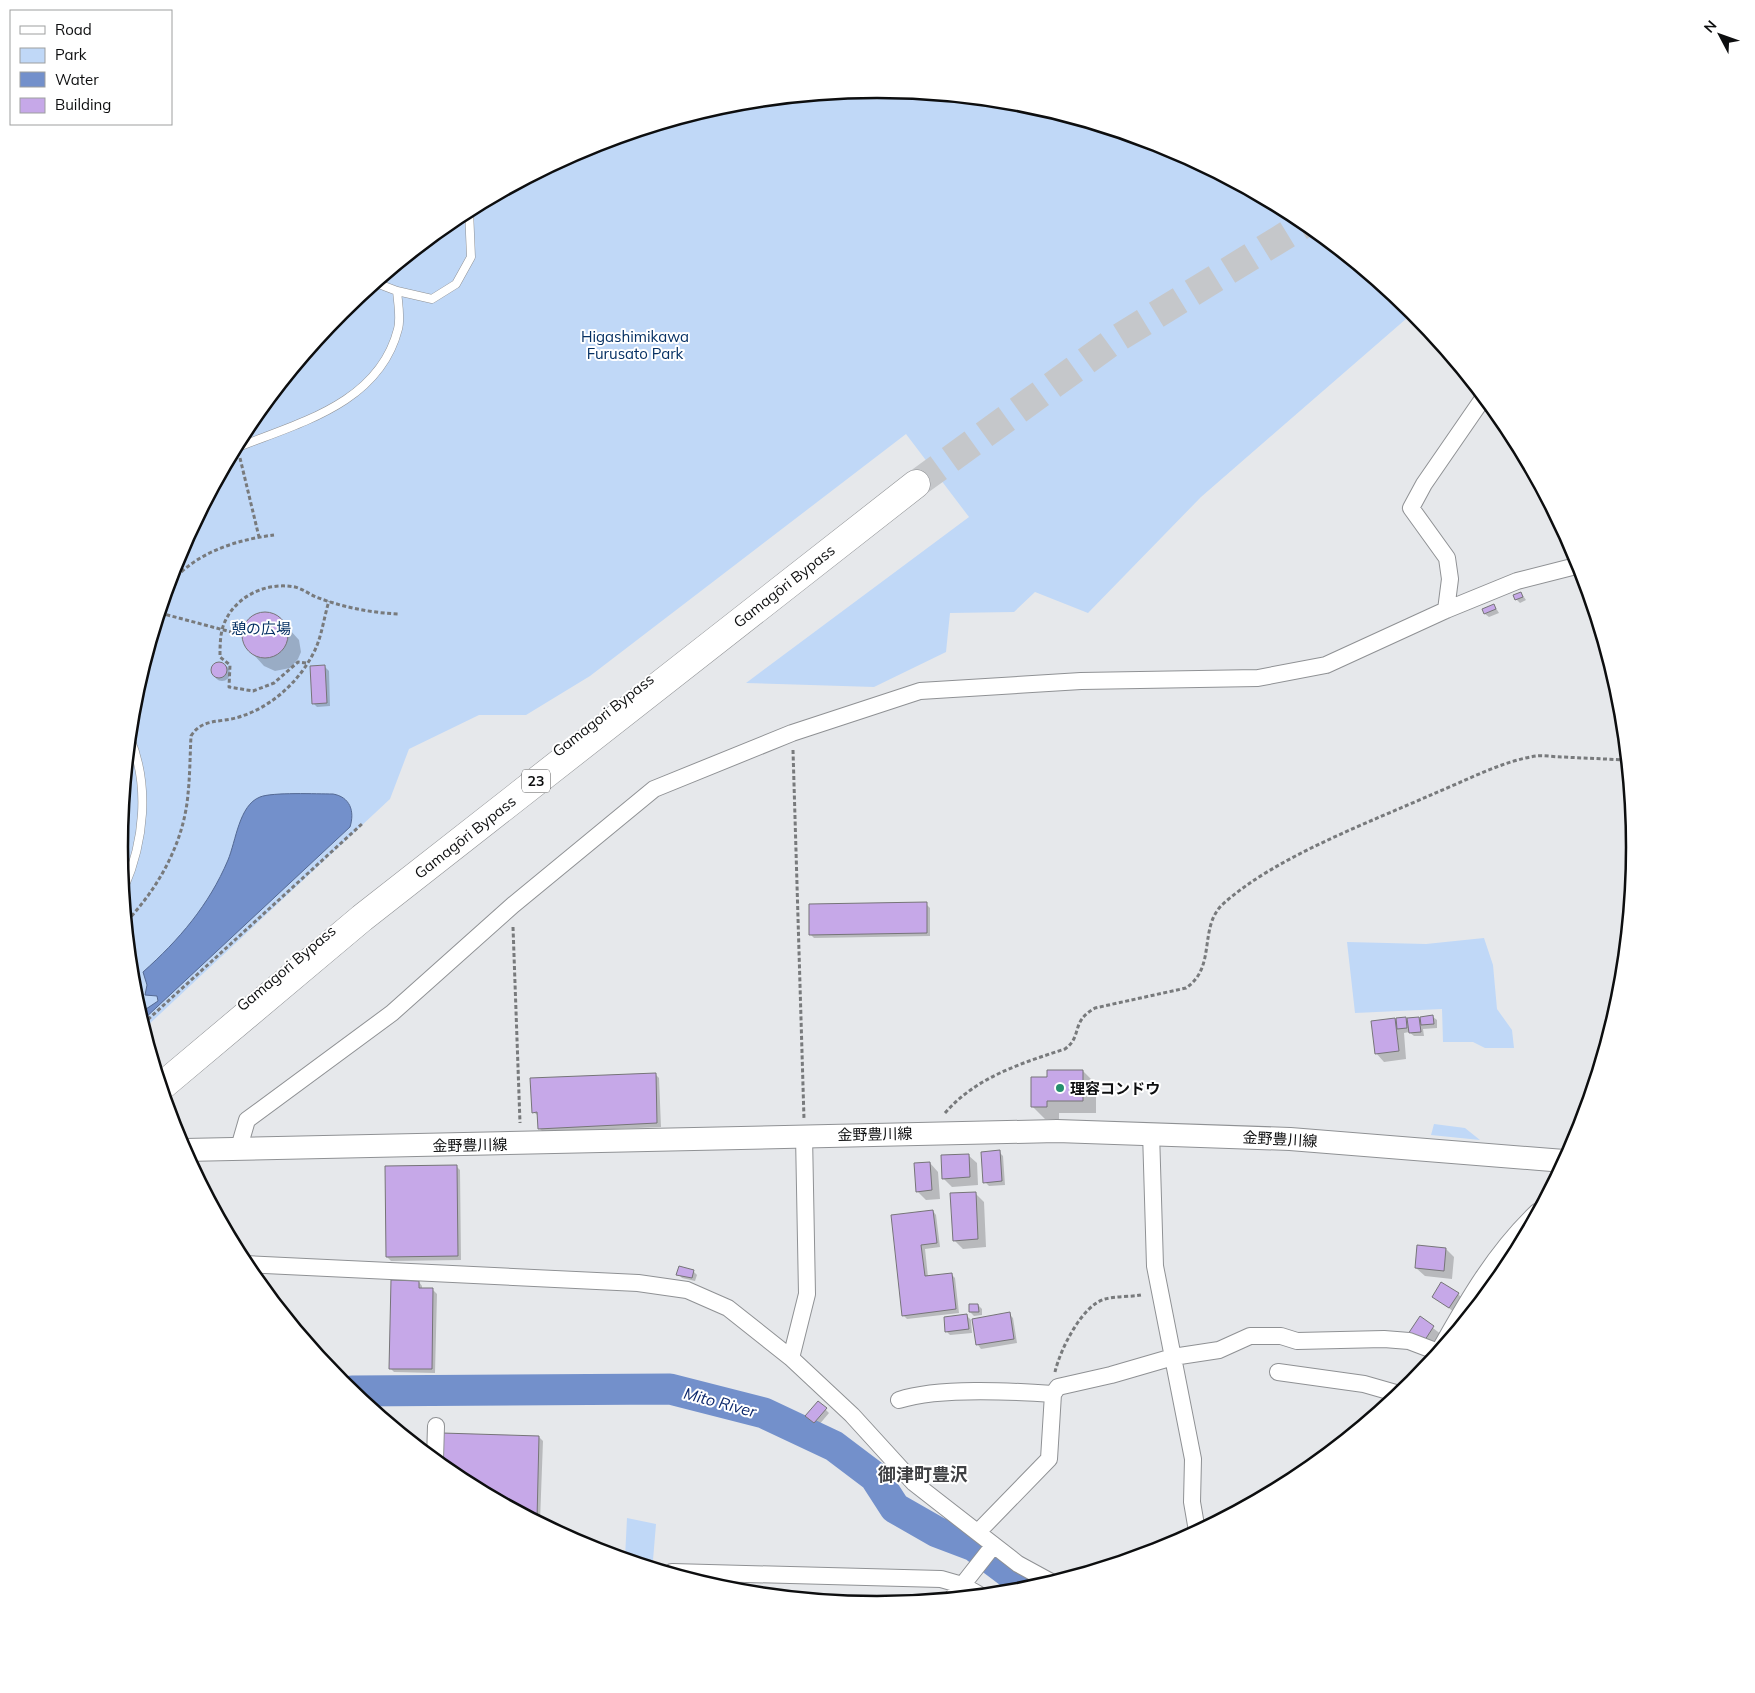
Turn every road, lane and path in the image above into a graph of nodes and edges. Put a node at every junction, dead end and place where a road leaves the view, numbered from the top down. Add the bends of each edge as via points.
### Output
1 (469, 219) edge
2 (382, 285) edge
3 (397, 291) junction
4 (1480, 402) edge
5 (247, 443) edge
6 (238, 457) edge
7 (914, 480) joint
8 (274, 535) dead end
9 (259, 537) junction
10 (1572, 567) edge
11 (180, 576) edge
12 (329, 601) junction
13 (1446, 610) junction
14 (165, 614) edge
15 (399, 614) dead end
16 (222, 630) junction
17 (235, 633) dead end
18 (306, 663) junction
19 (792, 734) junction
20 (134, 756) edge
21 (1621, 760) edge
22 (363, 823) dead end
23 (129, 874) edge
24 (512, 905) junction
25 (132, 915) edge
26 (149, 1019) edge
27 (164, 1072) edge
28 (167, 1082) edge
29 (1150, 1132) junction
30 (929, 1133) junction
31 (804, 1135) junction
32 (521, 1144) junction
33 (194, 1150) edge
34 (238, 1151) junction
35 (1557, 1160) edge
36 (1524, 1225) edge
37 (256, 1264) edge
38 (1141, 1296) dead end
39 (1453, 1325) edge
40 (1432, 1350) edge
41 (1173, 1356) junction
42 (791, 1358) junction
43 (1278, 1372) dead end
44 (1391, 1392) edge
45 (1053, 1394) junction
46 (899, 1400) dead end
47 (436, 1426) dead end
48 (435, 1451) edge
49 (1196, 1524) edge
50 (978, 1532) junction
51 (991, 1549) junction
52 (694, 1572) edge
53 (1041, 1577) edge
54 (960, 1587) edge

1 - 3 lane via 470,256 456,284 432,299
2 - 3 lane
3 - 5 lane via 398,327 391,350 380,369 362,389 334,408
4 - 13 street via 1411,508 1447,558 1450,579
6 - 9 path
7 - 27 highway, Gamagori Bypass / 23 via 337,924
7 - 28 highway, Gamagōri Bypass / 23 via 362,918
8 - 9 path
9 - 11 path via 237,541 202,557
10 - 13 street via 1517,581
12 - 15 path via 375,613
12 - 16 path via 295,587 268,587 240,602
12 - 18 path via 319,641
13 - 19 street via 1317,667 1248,678 1081,681 920,691
14 - 16 path
16 - 17 path
16 - 18 path via 220,657 230,666 229,687 254,691 274,683 298,662
18 - 25 path via 285,692 272,701 238,718 203,723 195,729 191,736 185,814 171,857 159,881
19 - 24 street via 654,789
19 - 31 path
20 - 23 lane via 141,786 142,824 138,850
21 - 30 path via 1536,756 1499,768 1350,830 1270,870 1222,905 1215,916 1202,972 1196,981 1186,988 1095,1008 1084,1014 1072,1044 1005,1069 986,1080 950,1108
22 - 26 path
24 - 32 path
24 - 34 street via 392,1013 247,1120
29 - 30 main road, 金野豊川線
29 - 35 main road, 金野豊川線 via 1290,1139
29 - 41 street via 1155,1266
30 - 31 main road, 金野豊川線
31 - 32 main road, 金野豊川線
31 - 42 street via 807,1294
32 - 34 main road, 金野豊川線
33 - 34 main road, 金野豊川線
36 - 39 street via 1476,1285
37 - 42 street via 638,1283 687,1290 728,1308
38 - 45 path via 1105,1299 1095,1304 1072,1332 1058,1360
40 - 41 street via 1409,1341 1384,1339 1297,1341 1281,1336 1250,1336 1219,1350
41 - 45 street via 1058,1387
41 - 49 street via 1193,1459 1192,1502
42 - 50 street via 852,1415 914,1483
43 - 44 street via 1364,1384
45 - 46 street via 947,1393 915,1395
45 - 50 street via 1048,1459
47 - 48 street
50 - 51 street
51 - 53 street
51 - 54 street
52 - 54 street via 891,1576 941,1579

